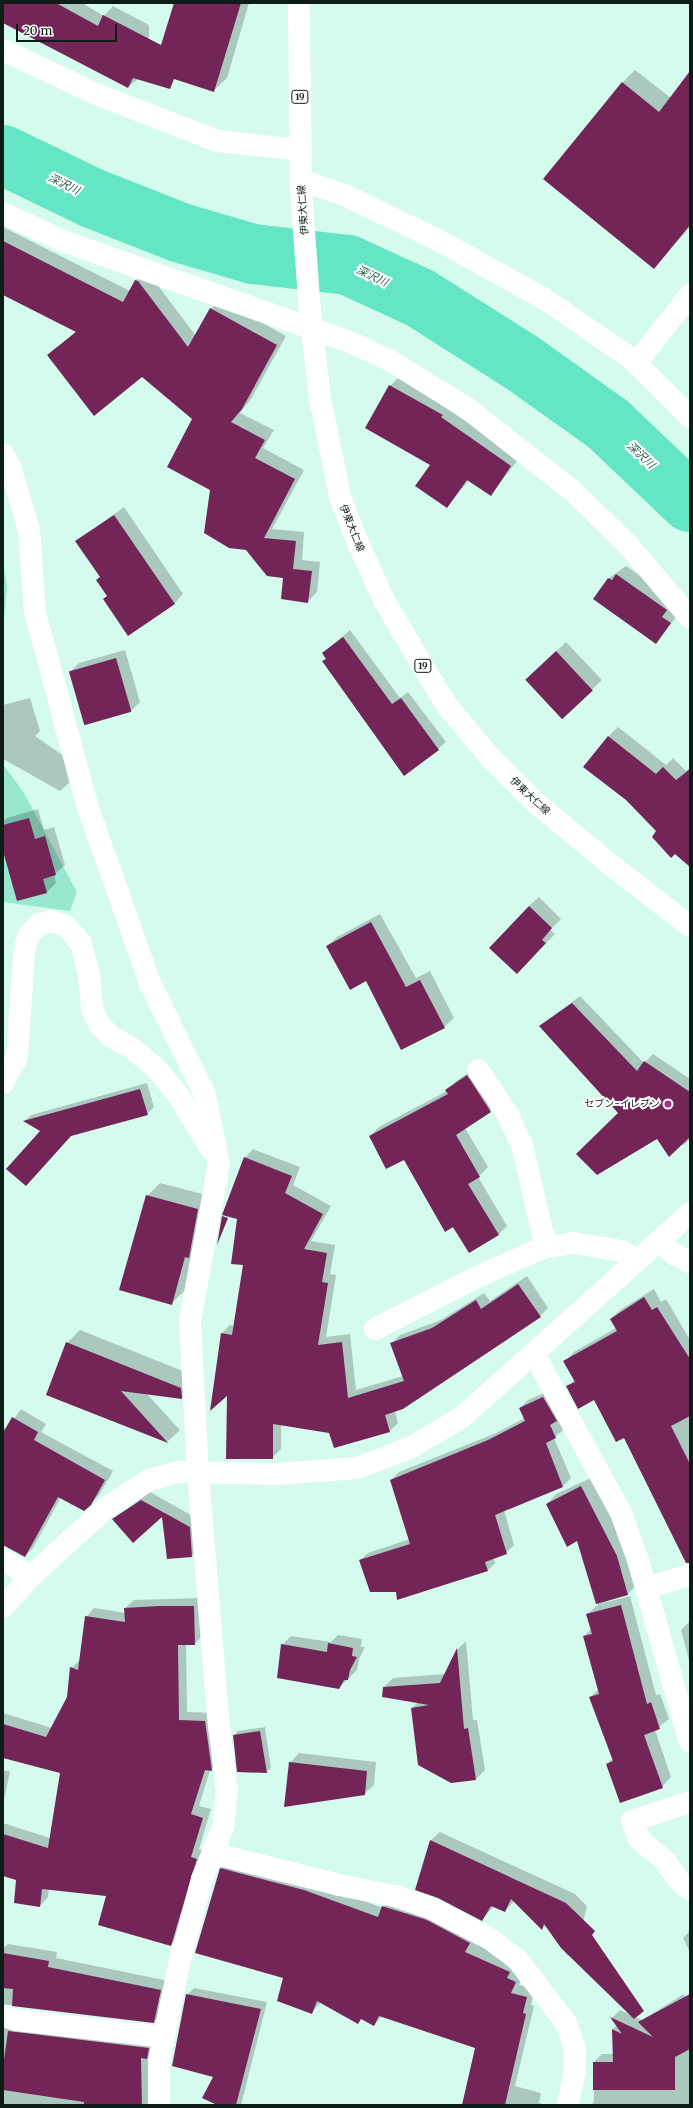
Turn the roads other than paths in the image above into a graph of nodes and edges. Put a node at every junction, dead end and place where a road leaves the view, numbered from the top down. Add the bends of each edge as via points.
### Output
1 (299, 3) edge
2 (3, 50) edge
3 (301, 150) junction
4 (301, 185) junction
5 (3, 213) edge
6 (690, 295) edge
7 (311, 322) junction
8 (636, 363) junction
9 (690, 417) edge
10 (3, 454) edge
11 (690, 618) edge
12 (690, 926) edge
13 (11, 1035) edge
14 (478, 1070) dead end
15 (3, 1083) edge
16 (220, 1164) junction
17 (690, 1212) edge
18 (659, 1241) junction
19 (546, 1247) junction
20 (638, 1260) junction
21 (690, 1262) edge
22 (375, 1329) dead end
23 (534, 1354) junction
24 (198, 1473) junction
25 (3, 1560) edge
26 (690, 1575) edge
27 (31, 1576) junction
28 (646, 1588) junction
29 (3, 1608) edge
30 (690, 1742) edge
31 (690, 1802) edge
32 (212, 1854) junction
33 (690, 1890) edge
34 (3, 2016) edge
35 (164, 2037) junction
36 (159, 2105) edge
37 (568, 2105) edge

1 - 3 street, 伊東大仁線 / 19
2 - 3 street via 96,94 217,142
3 - 4 street, 伊東大仁線 / 19
4 - 7 street, 伊東大仁線 / 19
4 - 8 street via 344,195 449,246 543,298
5 - 7 street via 63,241
6 - 8 street
7 - 11 street via 389,360 467,408 574,493 629,546
7 - 12 street, 伊東大仁線 / 19 via 320,398 341,500 384,600 449,708 488,755 535,802
8 - 9 street
10 - 16 street via 11,469 29,530 35,612 87,805 150,983 205,1095
13 - 15 street via 17,1057
13 - 16 street via 28,936 39,924 51,921 66,926 81,942 89,974 92,1009 98,1024 110,1036 133,1049 157,1069 178,1094
14 - 19 street via 507,1113 522,1145
16 - 24 street via 190,1321
17 - 18 street
18 - 20 street
18 - 21 street via 674,1254
19 - 20 street via 574,1242 621,1251
19 - 22 street via 473,1278
20 - 23 street
23 - 24 street via 461,1418 410,1448 357,1468 276,1474
23 - 28 street via 621,1513
24 - 27 street via 179,1472 149,1480 107,1506
24 - 32 street via 219,1726 227,1791 223,1827
25 - 27 street
26 - 28 street
27 - 29 street
28 - 30 street
31 - 33 street via 632,1821 639,1839 665,1861 679,1881
32 - 35 street via 202,1879 179,1965
32 - 37 street via 395,1896 432,1909 490,1939 517,1959 566,2023 575,2049 574,2074
34 - 35 street via 16,2020
35 - 36 street via 159,2061

